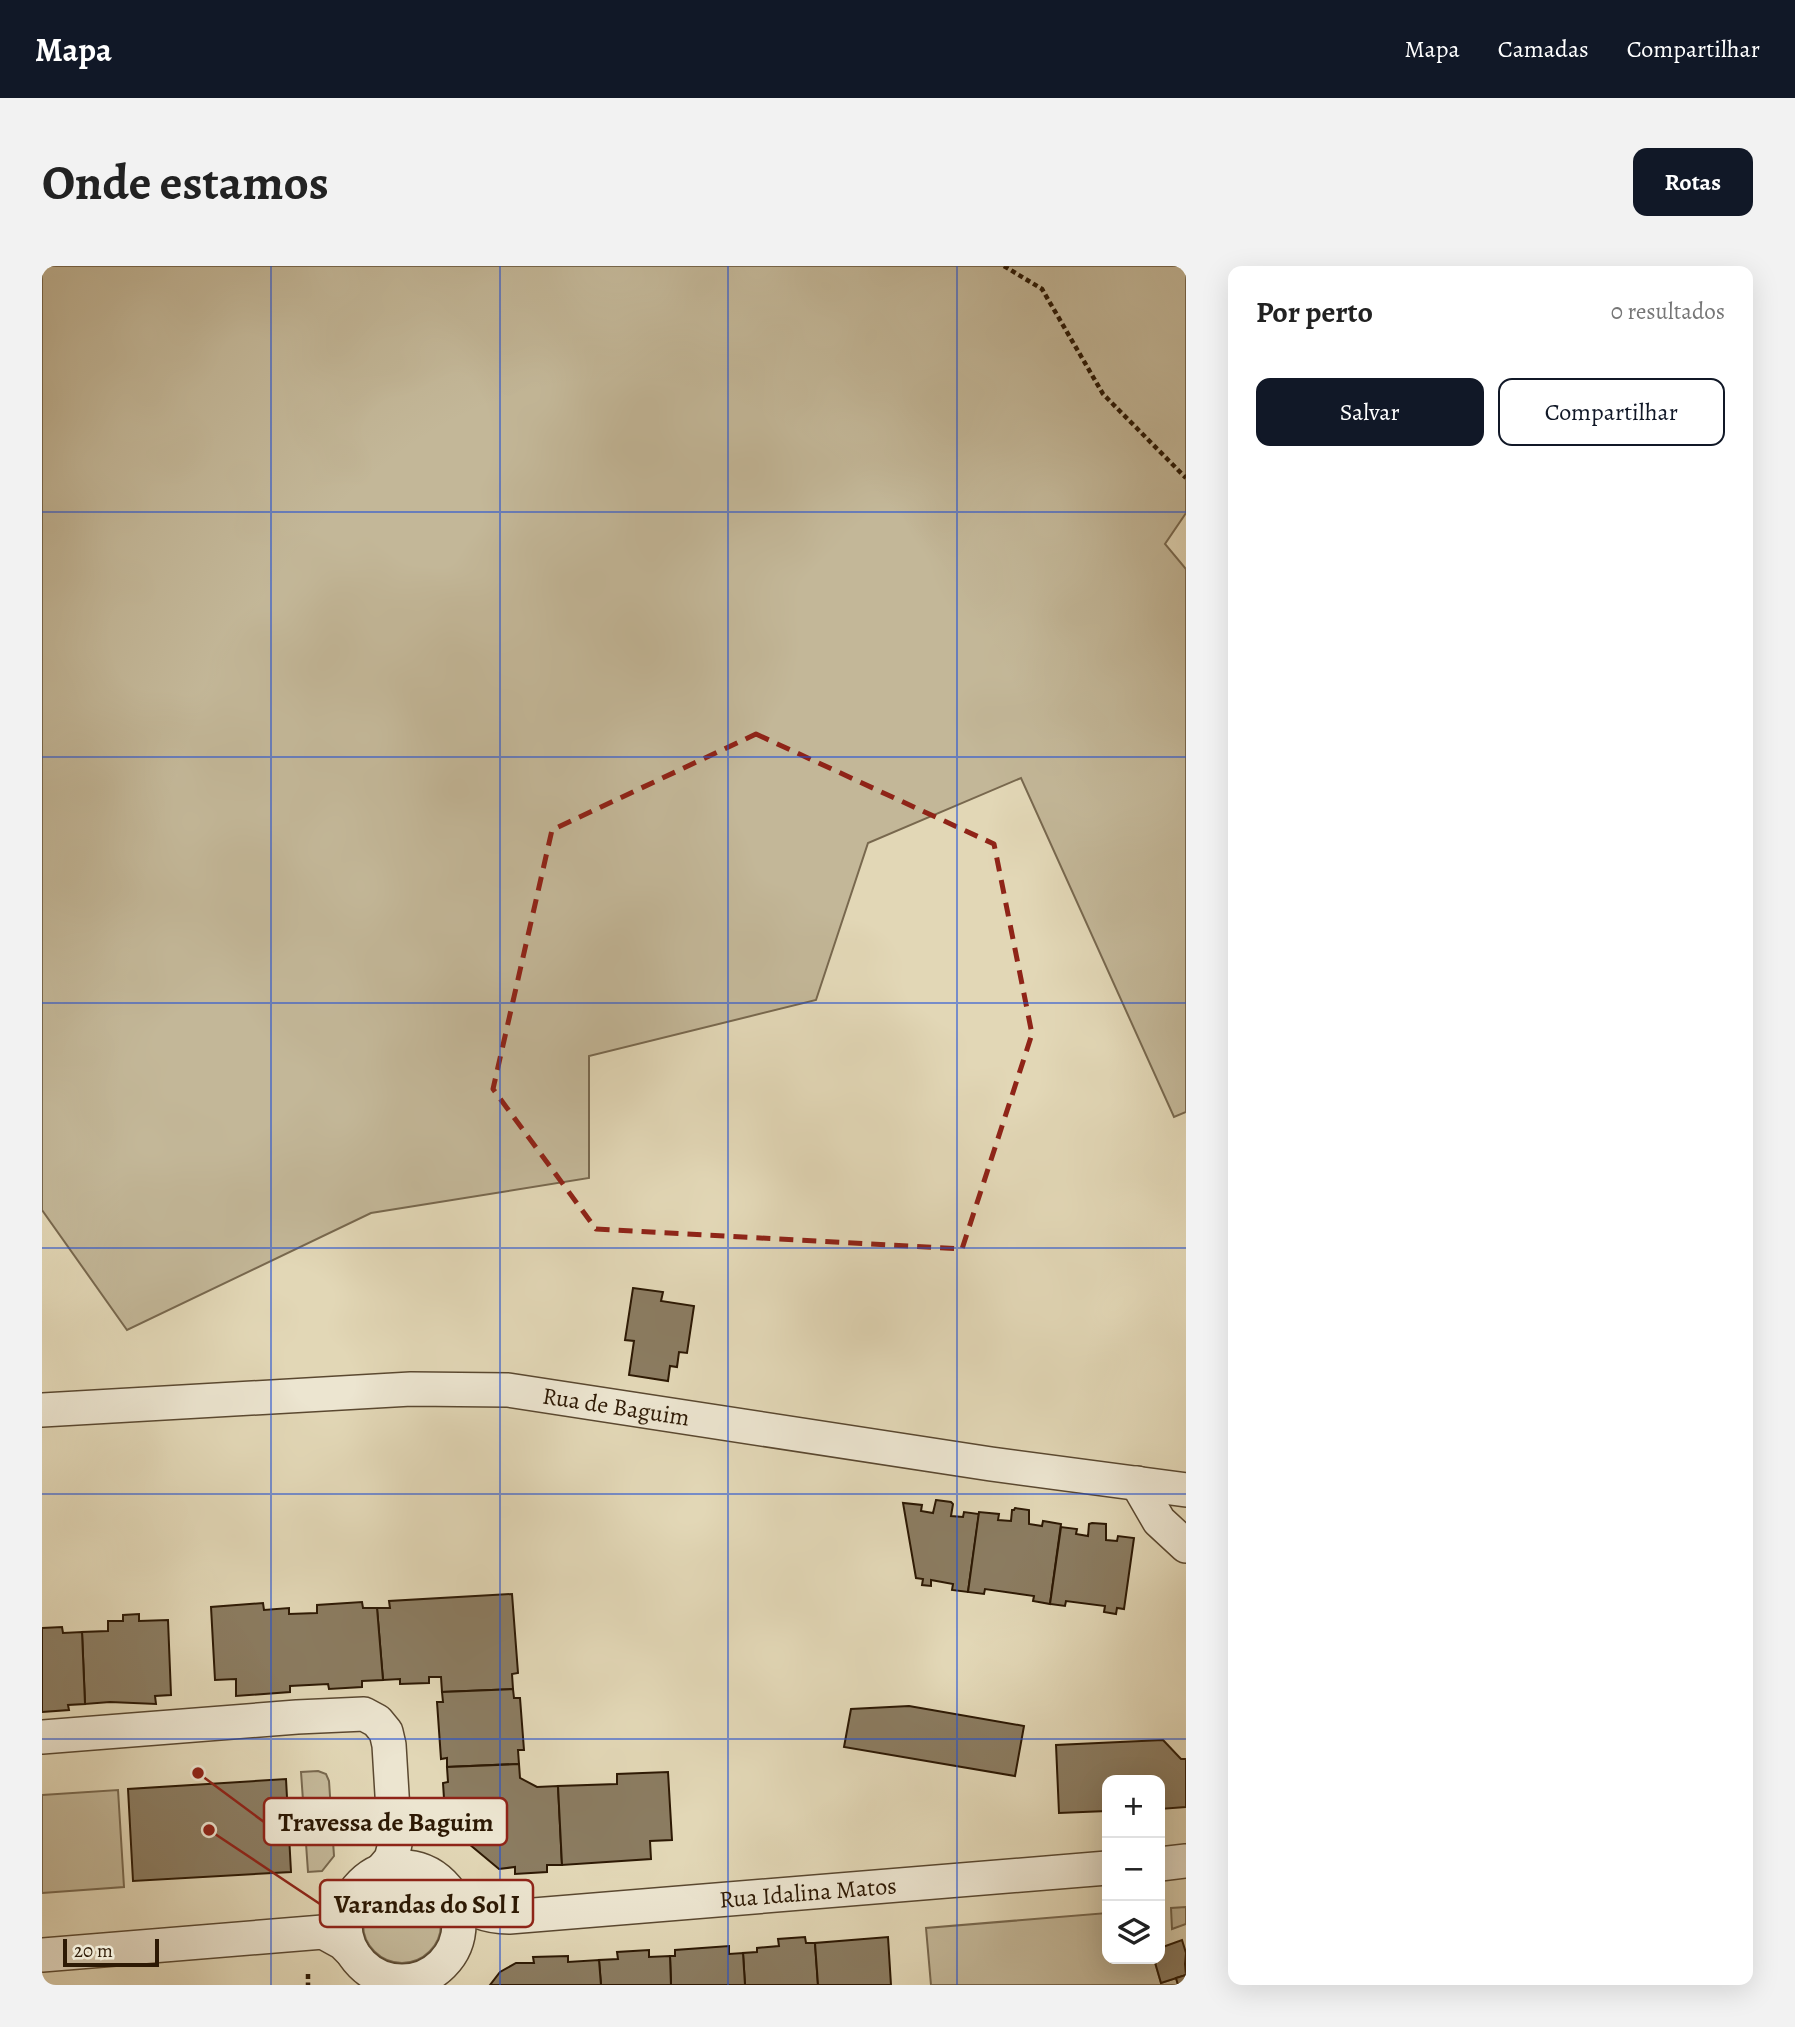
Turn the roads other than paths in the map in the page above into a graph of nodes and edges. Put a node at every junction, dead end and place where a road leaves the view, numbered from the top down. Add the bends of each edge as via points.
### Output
1 (42, 1410) edge
2 (1137, 1483) junction
3 (1186, 1490) edge
4 (1186, 1546) edge
5 (42, 1737) edge
6 (395, 1833) junction
7 (1186, 1861) edge
8 (1165, 1863) edge
9 (1102, 1868) edge
10 (418, 1870) junction
11 (380, 1872) junction
12 (452, 1894) junction
13 (347, 1905) junction
14 (509, 1917) junction
15 (305, 1933) junction
16 (42, 1955) edge
17 (445, 1967) edge
18 (366, 1970) edge

1 - 2 street, Rua de Baguim via 411,1389 508,1390
2 - 3 street, Rua de Baguim
2 - 4 street via 1159,1521
5 - 6 street via 364,1714 386,1732
6 - 10 street via 401,1853
6 - 11 street via 391,1859
7 - 8 street
9 - 14 street, Rua Idalina Matos
10 - 11 street via 404,1867
10 - 12 street
11 - 13 street via 368,1878
12 - 14 street, Rua Idalina Matos via 472,1910
12 - 17 street via 460,1931
13 - 15 street via 335,1922
13 - 18 street via 347,1944
14 - 17 street, Rua Idalina Matos via 475,1929
15 - 16 street
15 - 18 street via 323,1932 342,1943
17 - 18 street via 408,1982 388,1980

